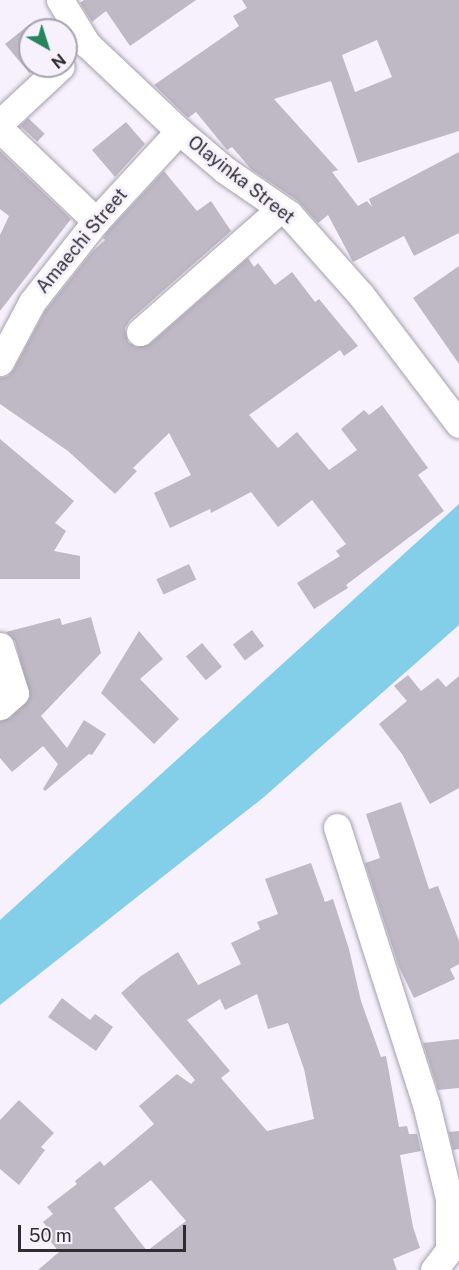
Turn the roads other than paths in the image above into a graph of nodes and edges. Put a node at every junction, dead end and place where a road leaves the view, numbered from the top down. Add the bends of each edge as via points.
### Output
1 (60, 0) edge
2 (87, 44) junction
3 (78, 52) edge
4 (48, 78) edge
5 (0, 123) edge
6 (0, 129) edge
7 (179, 131) junction
8 (284, 212) junction
9 (96, 221) junction
10 (140, 332) dead end
11 (0, 362) edge
12 (459, 424) edge
13 (0, 646) edge
14 (8, 699) edge
15 (337, 827) dead end
16 (434, 1270) edge

1 - 2 street, Olayinka Street
2 - 3 street
2 - 7 street, Olayinka Street
4 - 5 street
6 - 9 street
7 - 8 street, Olayinka Street
7 - 9 street, Amaechi Street
8 - 10 street
8 - 12 street, Olayinka Street via 361,295
9 - 11 street, Amaechi Street via 32,302
13 - 14 street
15 - 16 street via 426,1104 449,1198 449,1250

